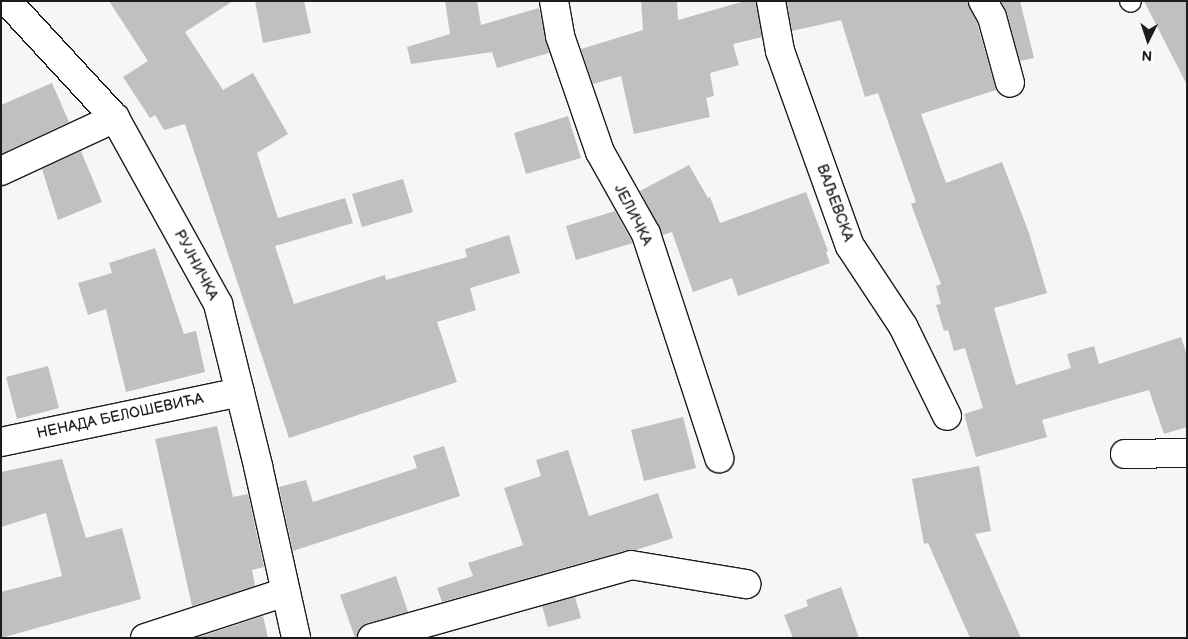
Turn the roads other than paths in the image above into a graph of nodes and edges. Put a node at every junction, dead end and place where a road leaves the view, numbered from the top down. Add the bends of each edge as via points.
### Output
1 (7, 1) edge
2 (554, 1) edge
3 (770, 1) edge
4 (983, 1) edge
5 (1010, 82) dead end
6 (115, 118) junction
7 (1, 170) edge
8 (240, 392) junction
9 (947, 416) dead end
10 (1, 442) edge
11 (1187, 453) edge
12 (1125, 454) dead end
13 (719, 458) dead end
14 (746, 584) dead end
15 (286, 592) junction
16 (145, 638) edge
17 (296, 638) edge
18 (372, 638) edge

1 - 6 street, РУЈНИЧКА
2 - 13 street, ЈЕЛИЧКА via 560,36 600,152 646,234
3 - 9 street, ВАЉЕВСКА via 780,51 850,246 903,326
4 - 5 street via 992,18
6 - 7 street
6 - 8 street, РУЈНИЧКА via 218,304
8 - 10 street, НЕНАДА БЕЛОШЕВИЋА
8 - 15 street, РУЈНИЧКА
11 - 12 street
14 - 18 street via 631,565
15 - 16 street
15 - 17 street, РУЈНИЧКА

